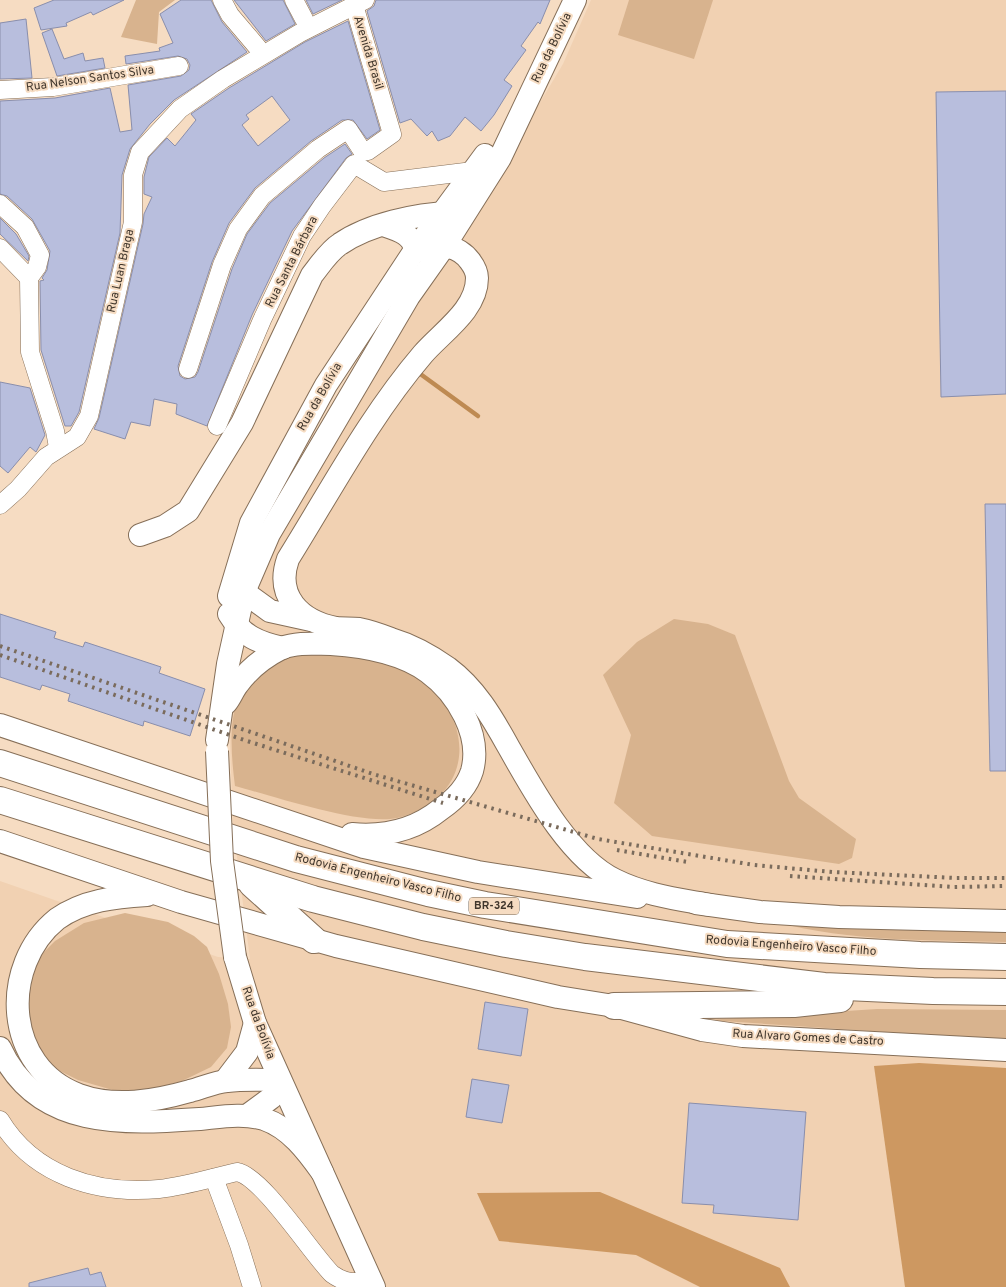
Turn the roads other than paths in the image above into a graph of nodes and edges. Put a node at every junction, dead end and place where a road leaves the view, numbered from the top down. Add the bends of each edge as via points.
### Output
1 (222, 0) edge
2 (294, 0) edge
3 (575, 0) edge
4 (359, 3) edge
5 (304, 19) dead end
6 (258, 48) dead end
7 (179, 66) dead end
8 (0, 90) edge
9 (528, 96) junction
10 (473, 171) junction
11 (0, 204) edge
12 (453, 213) junction
13 (383, 225) junction
14 (445, 245) junction
15 (0, 248) edge
16 (415, 250) junction
17 (29, 278) junction
18 (188, 369) dead end
19 (217, 426) dead end
20 (58, 448) junction
21 (0, 505) edge
22 (140, 535) dead end
23 (244, 592) junction
24 (231, 617) junction
25 (321, 622) junction
26 (283, 648) junction
27 (222, 708) junction
28 (0, 725) edge
29 (217, 745) junction
30 (0, 763) edge
31 (0, 800) edge
32 (317, 830) junction
33 (0, 841) edge
34 (246, 878) junction
35 (158, 895) junction
36 (710, 905) junction
37 (1006, 921) edge
38 (314, 940) junction
39 (1006, 956) edge
40 (933, 991) junction
41 (1006, 992) edge
42 (614, 1006) junction
43 (255, 1024) junction
44 (0, 1048) edge
45 (1006, 1050) edge
46 (225, 1081) junction
47 (281, 1083) junction
48 (248, 1115) junction
49 (0, 1120) edge
50 (322, 1172) junction
51 (214, 1178) junction
52 (373, 1283) edge
53 (252, 1287) edge

1 - 6 street via 230,15
2 - 5 street
3 - 9 main road, Rua da Bolívia
4 - 18 street, Avenida Brasil via 392,134 363,152 348,129 293,168 262,196 226,251
4 - 20 street, Rua Luan Braga via 223,78 180,109 140,152 134,175 133,222 88,416 77,437
7 - 8 street, Rua Nelson Santos Silva via 53,86
9 - 10 main road, Rua da Bolívia
9 - 12 main road, Rua da Bolívia via 500,158
10 - 12 main road, Rua da Bolívia
10 - 19 street, Rua Santa Bárbara via 384,182 354,164 302,236
11 - 17 street via 25,227 40,256
12 - 13 main road via 411,217
12 - 14 main road, Rua da Bolívia
12 - 16 main road, Rua da Bolívia
13 - 16 main road via 406,234 412,239
13 - 22 main road via 339,244 312,275 242,423 188,511 165,526
14 - 16 main road
14 - 23 main road, Rua da Bolívia via 408,296 269,534
14 - 25 main road via 460,250 473,266 477,278 471,301 423,354 361,440 284,570 284,588 294,608
15 - 17 street
16 - 24 main road, Rua da Bolívia via 326,385 252,524
17 - 20 street via 30,352 56,431
20 - 21 street, Rua Luan Braga via 46,456
23 - 24 main road, Rua da Bolívia
23 - 25 main road via 270,611
24 - 26 main road via 252,638
24 - 27 main road, Rua da Bolívia
24 - 29 main road, Rua da Bolívia via 214,661 211,692
25 - 36 main road via 393,639 424,653 450,670 474,692 551,817 588,860 614,880 638,890
26 - 27 main road via 249,672
26 - 32 main road via 308,643 344,645 376,650 407,661 428,672 448,690 469,726 472,771 464,787 436,814 402,831 384,835
27 - 29 main road, Rua da Bolívia
28 - 32 main road
29 - 43 main road, Rua da Bolívia, bridge via 222,861 235,957
30 - 39 highway, Rodovia Engenheiro Vasco Filho / BR-324 via 296,859 485,905 727,944 920,955
31 - 34 highway
32 - 36 main road via 364,846 478,872 616,895
33 - 35 main road
34 - 38 highway
34 - 40 highway via 424,927 585,957 824,986
35 - 38 main road
35 - 46 main road via 112,897 94,902 57,919 40,933 23,959 13,990 12,1009 18,1030 27,1050 48,1078 61,1087 98,1100 147,1101
36 - 37 main road via 839,917
38 - 42 main road
40 - 41 highway
40 - 42 highway via 794,1004
42 - 45 main road, Rua Alvaro Gomes de Castro via 702,1030 743,1036
43 - 46 main road via 247,1052
43 - 47 main road, Rua da Bolívia
44 - 48 main road via 20,1081 58,1107 78,1115 99,1120 147,1122
46 - 47 main road
47 - 48 main road via 271,1098
47 - 50 main road, Rua da Bolívia
48 - 50 main road via 265,1120 293,1137
49 - 51 street via 21,1149 35,1161 55,1173 77,1180 103,1187 158,1189
50 - 52 main road, Rua da Bolívia
51 - 52 street via 237,1172 246,1175 273,1201 332,1274 341,1281
51 - 53 street

